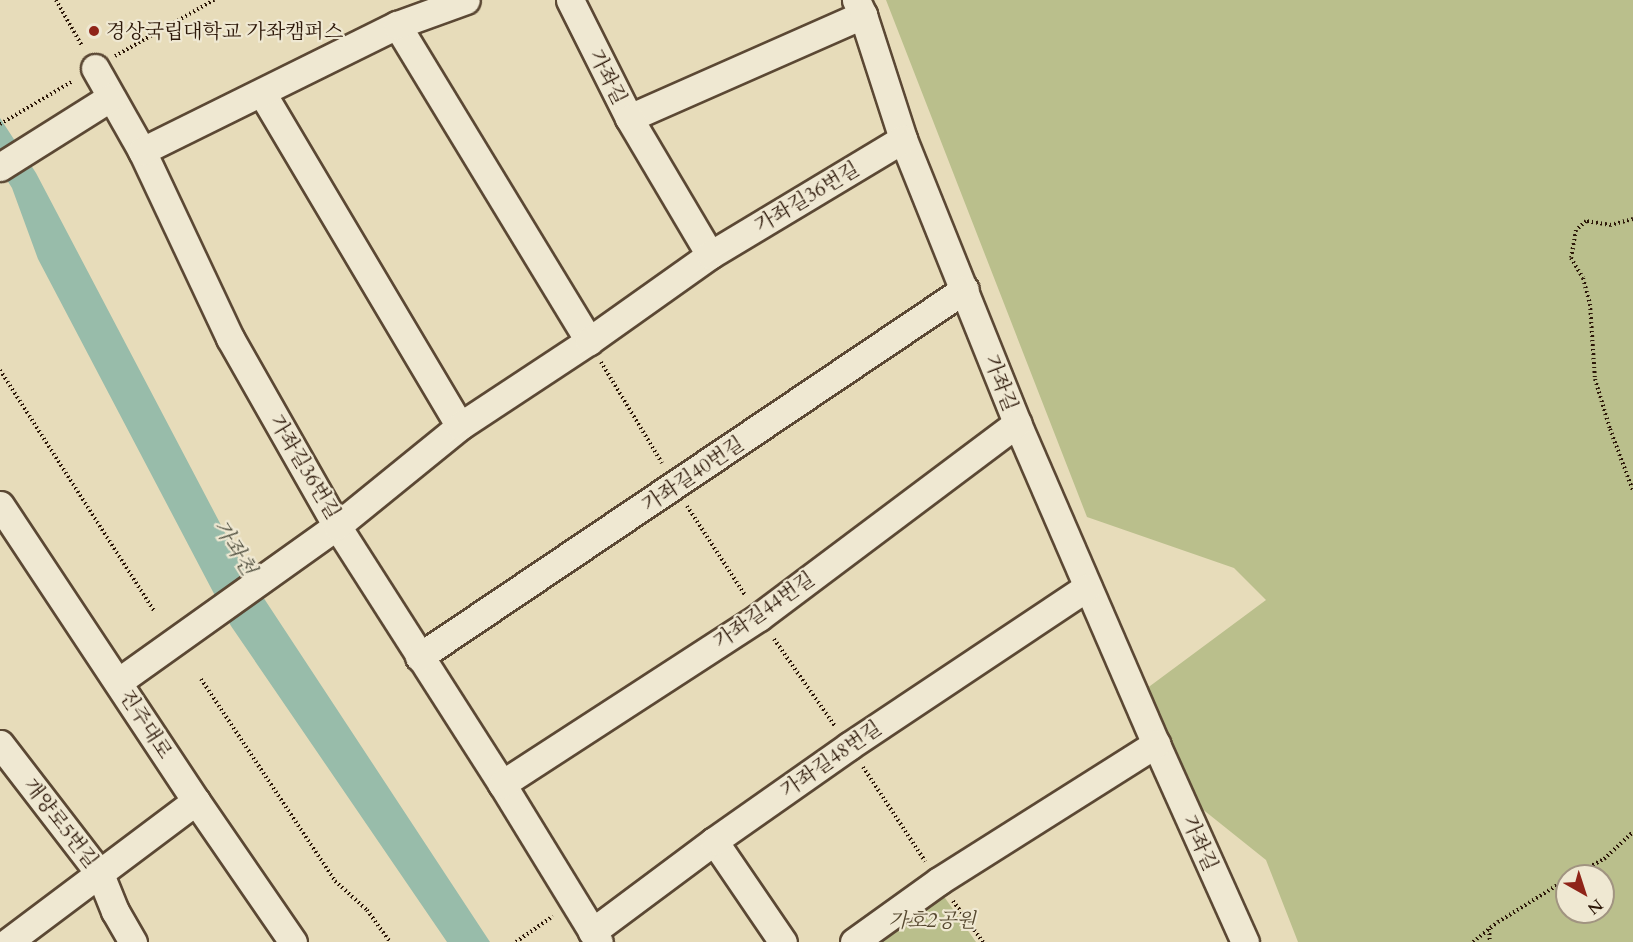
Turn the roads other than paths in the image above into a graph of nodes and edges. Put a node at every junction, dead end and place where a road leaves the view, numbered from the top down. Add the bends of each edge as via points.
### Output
1 (466, 0) edge
2 (570, 0) edge
3 (859, 8) edge
4 (397, 25) junction
5 (86, 74) road end
6 (262, 93) junction
7 (111, 97) junction
8 (629, 118) junction
9 (903, 139) junction
10 (142, 151) junction
11 (0, 167) edge
12 (710, 255) junction
13 (965, 289) junction
14 (589, 341) junction
15 (1017, 423) junction
16 (460, 426) junction
17 (3, 515) edge
18 (337, 526) junction
19 (1087, 587) junction
20 (419, 657) junction
21 (118, 682) junction
22 (0, 744) edge
23 (1156, 744) junction
24 (502, 784) junction
25 (196, 801) junction
26 (714, 841) junction
27 (100, 874) junction
28 (596, 937) edge
29 (8, 942) edge
30 (133, 942) edge
31 (294, 942) edge
32 (783, 942) edge
33 (854, 942) edge
34 (1245, 942) edge

1 - 4 street
2 - 8 street, 가좌길
3 - 8 street, 가좌길
3 - 9 street, 가좌길
4 - 6 street
4 - 14 street
5 - 7 street
6 - 10 street
6 - 16 street
7 - 10 street
7 - 11 street
8 - 12 street
9 - 12 street, 가좌길36번길
9 - 13 street, 가좌길
10 - 18 street, 가좌길36번길 via 230,338
12 - 14 street, 가좌길36번길
13 - 15 street, 가좌길
13 - 20 street, 가좌길40번길
14 - 16 street, 가좌길36번길
15 - 19 street, 가좌길
15 - 24 street, 가좌길44번길 via 759,617
16 - 18 street, 가좌길36번길
17 - 21 street, 진주대로
18 - 20 street
18 - 21 street
19 - 23 street, 가좌길
19 - 26 street, 가좌길48번길
20 - 24 street
21 - 25 street, 진주대로
22 - 27 street, 개양로5번길
23 - 33 street via 939,881
23 - 34 street, 가좌길
24 - 28 street
25 - 27 street
25 - 31 street, 진주대로
26 - 28 street, 가좌길48번길
26 - 32 street
27 - 29 street
27 - 30 street, 개양로5번길

